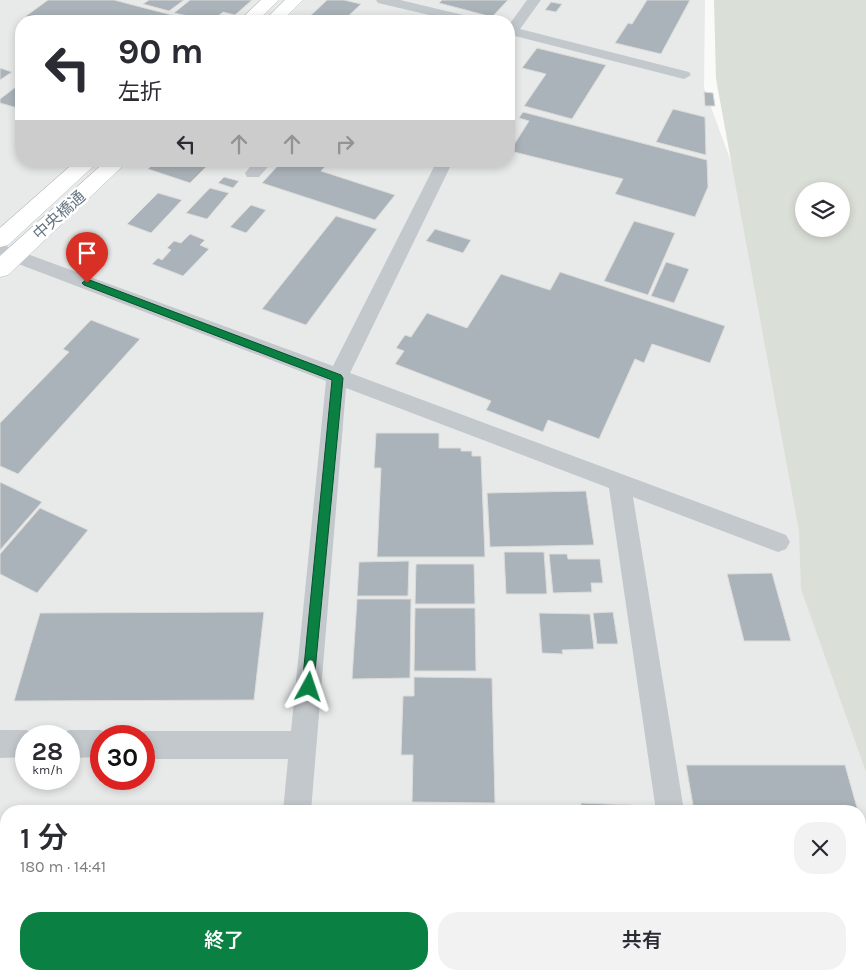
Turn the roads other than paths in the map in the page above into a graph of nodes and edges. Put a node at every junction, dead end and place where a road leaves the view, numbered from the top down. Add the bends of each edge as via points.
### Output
1 (271, 0) edge
2 (295, 0) edge
3 (383, 0) edge
4 (534, 0) edge
5 (408, 8) edge
6 (254, 15) edge
7 (279, 15) edge
8 (442, 15) edge
9 (515, 24) edge
10 (515, 33) edge
11 (684, 74) dead end
12 (82, 167) edge
13 (111, 167) edge
14 (442, 167) edge
15 (0, 240) edge
16 (5, 258) edge
17 (338, 378) junction
18 (619, 482) junction
19 (778, 542) dead end
20 (0, 744) edge
21 (15, 744) edge
22 (155, 744) edge
23 (303, 745) junction
24 (298, 805) edge
25 (669, 805) edge

1 - 6 main road
2 - 7 main road
3 - 5 street
4 - 9 street
5 - 8 street
10 - 11 street
12 - 15 main road, 中央橋通
13 - 16 main road, 中央橋通
14 - 17 street
16 - 17 street
17 - 18 street
17 - 23 street
18 - 19 street
18 - 25 street
20 - 21 street
22 - 23 street
23 - 24 street

